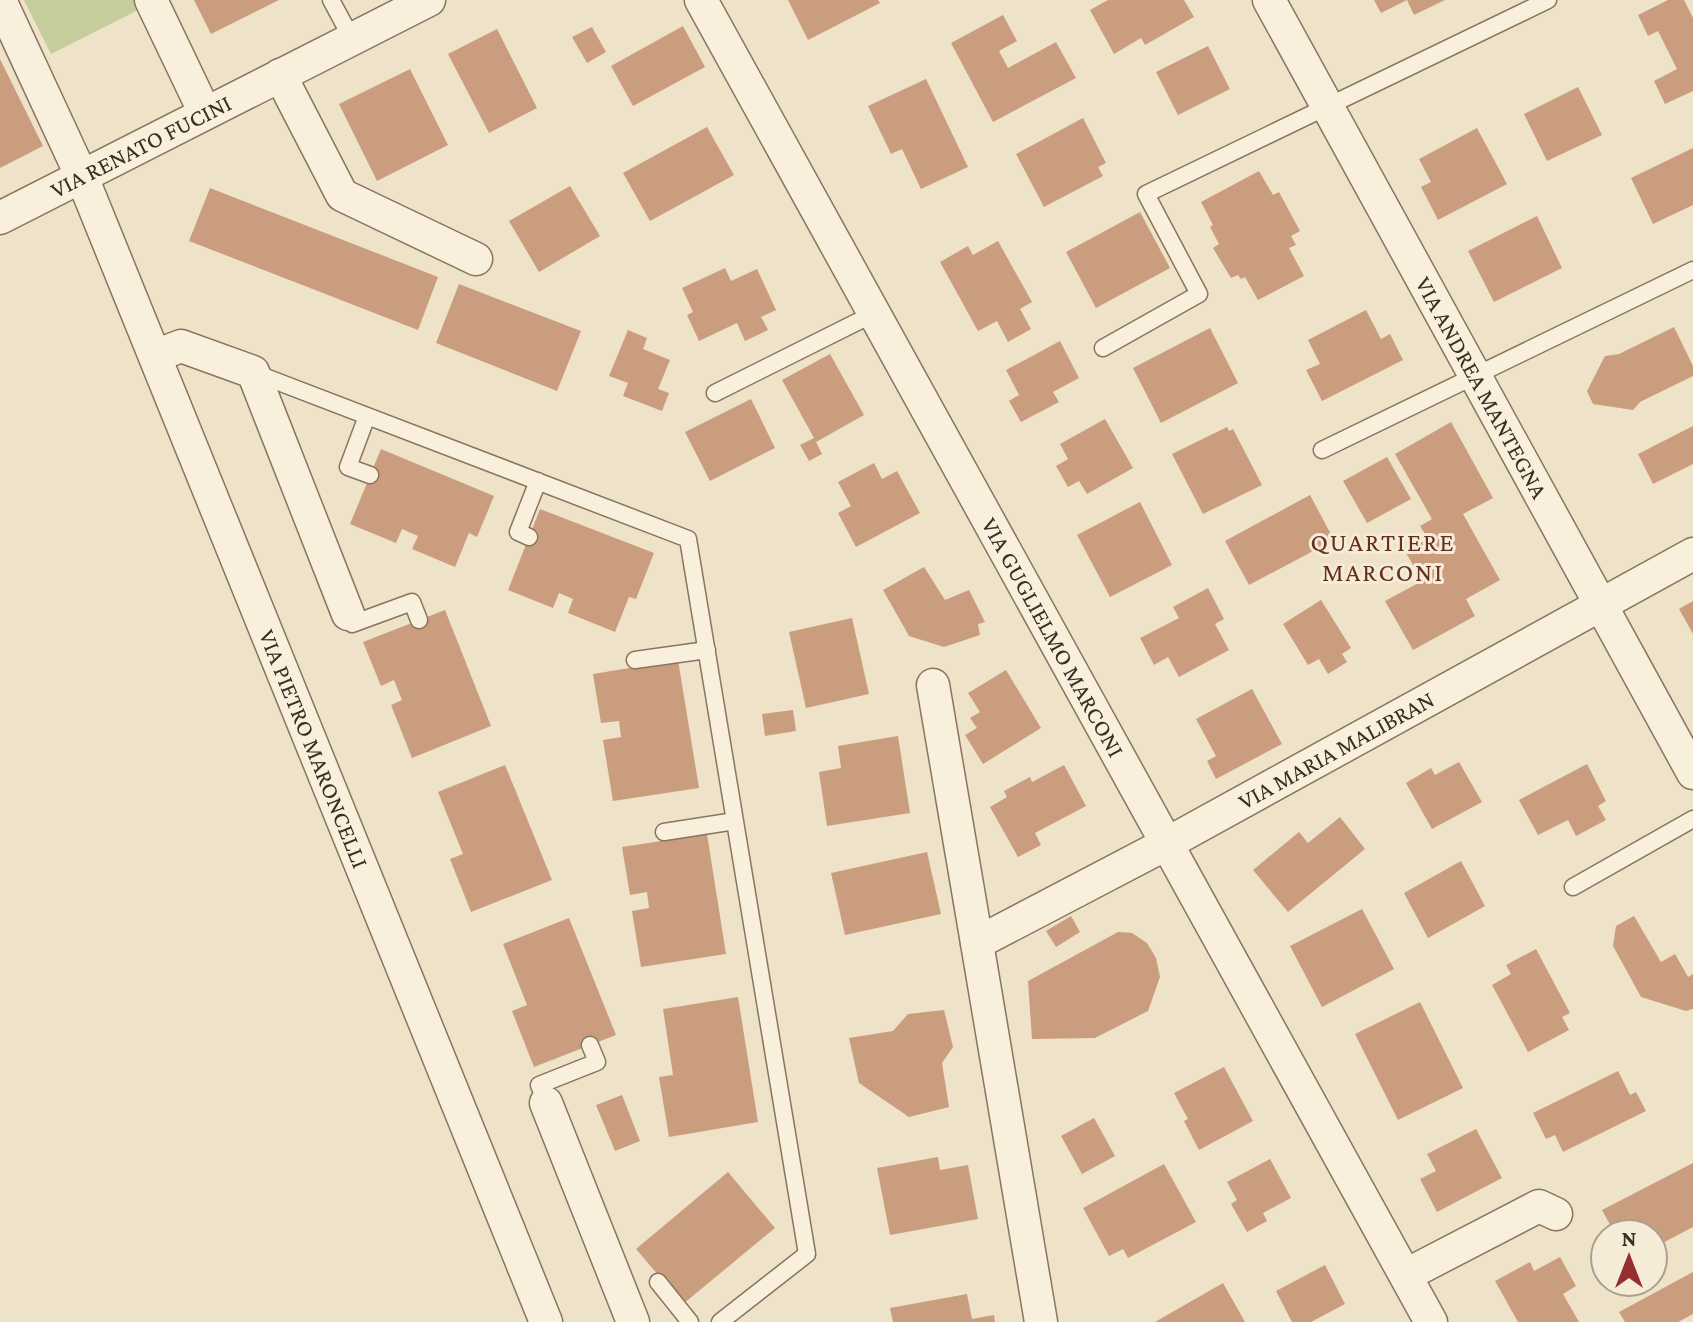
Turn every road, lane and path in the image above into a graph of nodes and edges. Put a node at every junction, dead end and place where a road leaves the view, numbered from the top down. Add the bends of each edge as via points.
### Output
1 (0, 0) edge
2 (151, 0) edge
3 (331, 0) edge
4 (429, 0) edge
5 (701, 0) edge
6 (1269, 0) edge
7 (1548, 0) edge
8 (352, 39) junction
9 (280, 75) junction
10 (1326, 106) junction
11 (205, 113) junction
12 (82, 177) junction
13 (0, 218) edge
14 (476, 259) dead end
15 (1693, 270) edge
16 (875, 313) junction
17 (1103, 348) dead end
18 (155, 356) junction
19 (253, 372) junction
20 (1477, 374) junction
21 (715, 393) dead end
22 (367, 416) junction
23 (1322, 450) dead end
24 (370, 475) dead end
25 (538, 481) junction
26 (529, 537) dead end
27 (1693, 554) edge
28 (1602, 604) junction
29 (348, 614) joint
30 (419, 620) dead end
31 (707, 650) junction
32 (635, 660) dead end
33 (933, 685) dead end
34 (1693, 773) edge
35 (1693, 819) edge
36 (735, 821) junction
37 (664, 832) dead end
38 (1168, 843) junction
39 (1573, 887) dead end
40 (977, 943) junction
41 (590, 1045) dead end
42 (546, 1103) joint
43 (1556, 1214) dead end
44 (1406, 1275) junction
45 (658, 1282) dead end
46 (546, 1322) edge
47 (633, 1322) edge
48 (690, 1322) edge
49 (720, 1322) edge
50 (1041, 1322) edge
51 (1431, 1322) edge

1 - 12 street, VIA PIETRO MARONCELLI
2 - 11 street
3 - 8 lane
4 - 8 street, VIA RENATO FUCINI
5 - 16 street, VIA GUGLIELMO MARCONI
6 - 10 street, VIA ANDREA MANTEGNA
7 - 10 lane
8 - 9 street, VIA RENATO FUCINI
9 - 11 street, VIA RENATO FUCINI
9 - 14 street via 342,195
10 - 17 lane via 1146,194 1199,294
10 - 20 street, VIA ANDREA MANTEGNA
11 - 12 street, VIA RENATO FUCINI
12 - 13 street, VIA RENATO FUCINI
12 - 18 street, VIA PIETRO MARONCELLI
15 - 20 lane
16 - 21 lane
16 - 38 street, VIA GUGLIELMO MARCONI
18 - 19 street via 181,346
18 - 46 street, VIA PIETRO MARONCELLI
19 - 22 lane
19 - 29 street
20 - 23 lane
20 - 28 street, VIA ANDREA MANTEGNA
22 - 24 lane via 348,467
22 - 25 lane
25 - 26 lane via 518,532
25 - 31 lane via 688,539
27 - 28 street, VIA MARIA MALIBRAN
28 - 34 street, VIA ANDREA MANTEGNA
28 - 38 street, VIA MARIA MALIBRAN
29 - 30 lane via 352,624 412,602
31 - 32 lane
31 - 36 lane
33 - 40 street
35 - 39 lane
36 - 37 lane
36 - 49 lane via 807,1254
38 - 40 street, VIA MARIA MALIBRAN
38 - 44 street, VIA GUGLIELMO MARCONI
40 - 50 street
41 - 42 lane via 597,1062 539,1085
42 - 47 street
43 - 44 street via 1539,1206
44 - 51 street, VIA GUGLIELMO MARCONI
45 - 48 lane

